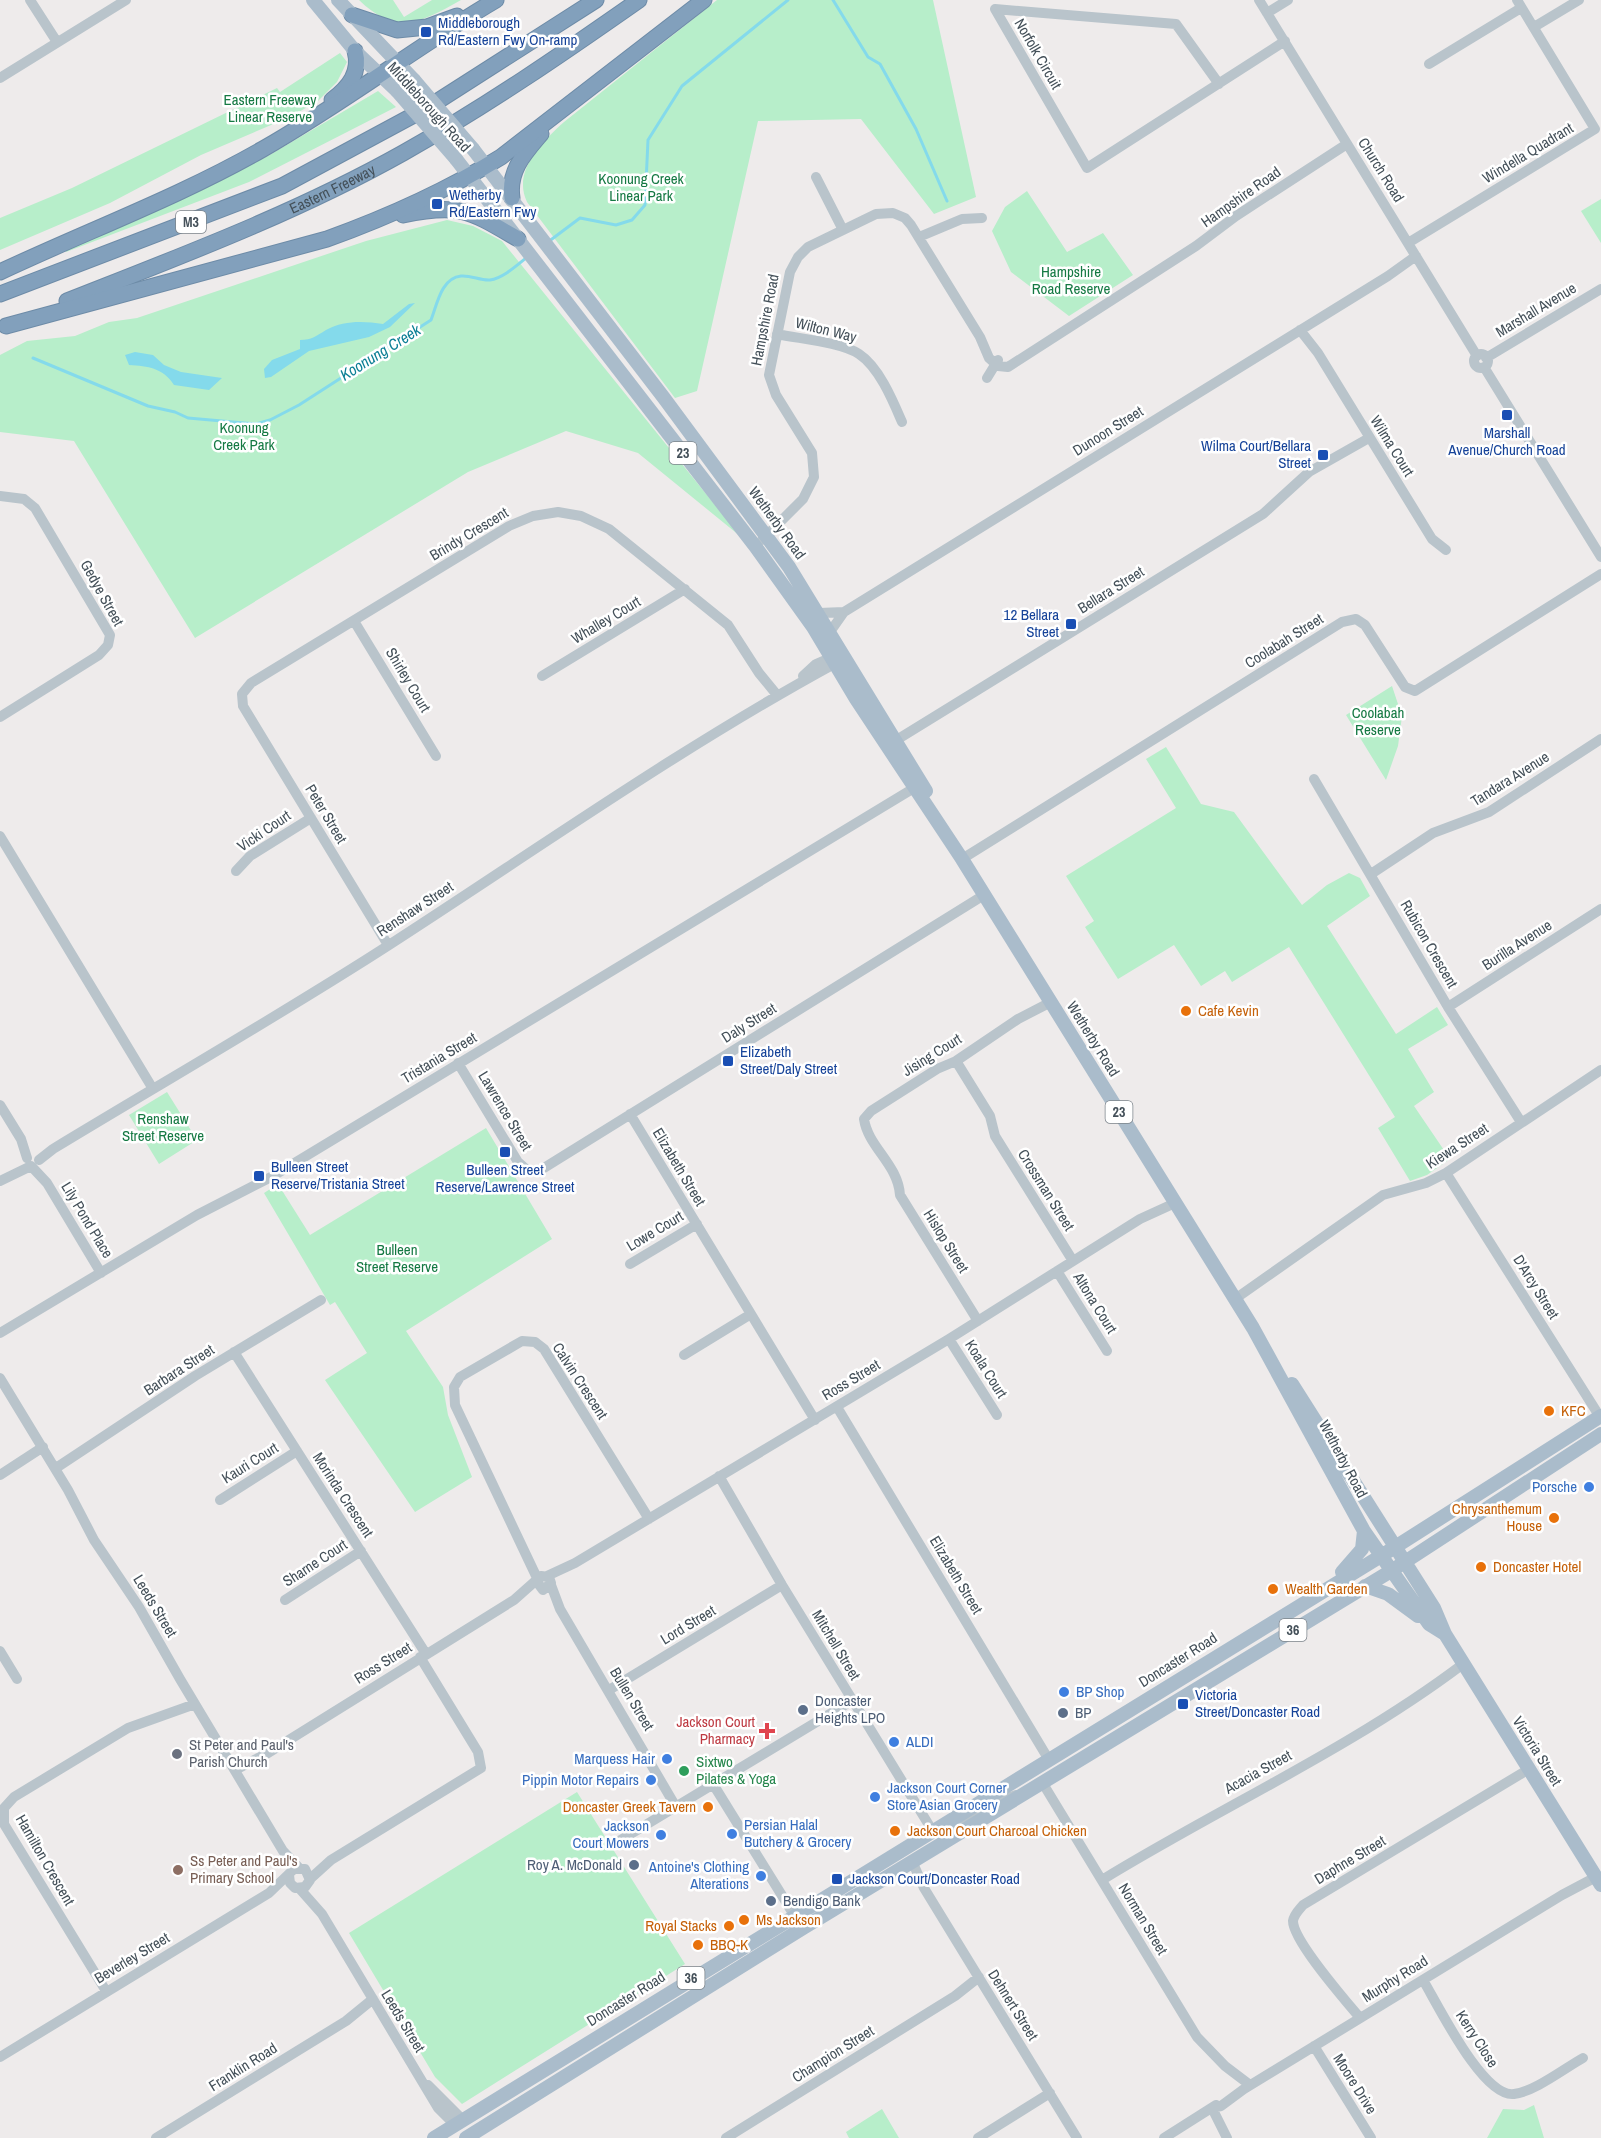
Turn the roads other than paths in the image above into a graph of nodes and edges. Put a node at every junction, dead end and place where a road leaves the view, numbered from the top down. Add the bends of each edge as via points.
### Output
1 (30, 0) edge
2 (126, 0) edge
3 (313, 0) edge
4 (338, 0) edge
5 (596, 0) edge
6 (639, 0) edge
7 (704, 0) edge
8 (1260, 0) edge
9 (1288, 0) edge
10 (1579, 0) edge
11 (491, 3) edge
12 (1519, 4) edge
13 (1267, 13) junction
14 (351, 15) junction
15 (1534, 27) junction
16 (1285, 41) junction
17 (57, 42) junction
18 (355, 51) junction
19 (398, 64) junction
20 (1429, 64) dead end
21 (380, 77) junction
22 (0, 78) edge
23 (1219, 84) junction
24 (580, 97) junction
25 (290, 134) junction
26 (1347, 144) junction
27 (487, 166) junction
28 (469, 177) junction
29 (816, 177) dead end
30 (512, 198) junction
31 (982, 218) dead end
32 (379, 220) junction
33 (534, 227) joint
34 (843, 230) junction
35 (919, 237) junction
36 (518, 239) junction
37 (1408, 243) junction
38 (1417, 258) junction
39 (0, 272) edge
40 (1601, 289) edge
41 (0, 294) edge
42 (3, 327) edge
43 (1303, 329) junction
44 (777, 333) junction
45 (1482, 360) junction
46 (997, 362) junction
47 (987, 378) dead end
48 (902, 422) dead end
49 (1368, 434) junction
50 (0, 496) edge
51 (767, 535) junction
52 (755, 546) junction
53 (1446, 550) dead end
54 (1601, 557) edge
55 (1601, 574) edge
56 (685, 590) junction
57 (844, 612) junction
58 (819, 613) junction
59 (354, 621) junction
60 (830, 632) junction
61 (836, 658) junction
62 (542, 676) dead end
63 (774, 697) junction
64 (242, 698) joint
65 (0, 717) edge
66 (1601, 739) edge
67 (891, 743) junction
68 (436, 756) dead end
69 (1314, 778) dead end
70 (916, 786) junction
71 (311, 818) junction
72 (0, 836) edge
73 (962, 859) junction
74 (236, 871) dead end
75 (1371, 874) junction
76 (984, 896) junction
77 (1601, 909) edge
78 (388, 945) junction
79 (1049, 999) junction
80 (1448, 1007) junction
81 (956, 1061) junction
82 (458, 1063) junction
83 (1601, 1070) edge
84 (153, 1089) junction
85 (0, 1105) edge
86 (630, 1114) junction
87 (864, 1119) joint
88 (1521, 1122) junction
89 (34, 1160) junction
90 (528, 1171) joint
91 (1446, 1173) junction
92 (4, 1179) edge
93 (1173, 1199) junction
94 (697, 1224) junction
95 (1073, 1261) junction
96 (630, 1264) dead end
97 (1057, 1271) junction
98 (101, 1273) junction
99 (1232, 1295) junction
100 (321, 1300) dead end
101 (751, 1314) junction
102 (978, 1321) junction
103 (1252, 1328) junction
104 (2, 1334) edge
105 (949, 1339) junction
106 (1107, 1351) dead end
107 (234, 1352) junction
108 (684, 1354) dead end
109 (0, 1378) edge
110 (454, 1387) joint
111 (837, 1407) junction
112 (997, 1415) dead end
113 (1600, 1416) edge
114 (815, 1420) junction
115 (1601, 1434) edge
116 (43, 1447) junction
117 (297, 1451) junction
118 (1529, 1461) junction
119 (56, 1468) junction
120 (1537, 1474) junction
121 (0, 1475) edge
122 (719, 1476) junction
123 (220, 1500) dead end
124 (649, 1519) junction
125 (1364, 1531) junction
126 (1394, 1548) junction
127 (361, 1551) junction
128 (1381, 1556) junction
129 (1404, 1562) junction
130 (1391, 1570) junction
131 (544, 1583) junction
132 (782, 1585) junction
133 (1365, 1586) junction
134 (1323, 1590) junction
135 (285, 1600) dead end
136 (1312, 1618) junction
137 (1429, 1624) junction
138 (1445, 1634) junction
139 (1246, 1637) junction
140 (0, 1651) edge
141 (423, 1655) junction
142 (1466, 1667) junction
143 (17, 1679) dead end
144 (1203, 1684) junction
145 (609, 1690) junction
146 (853, 1701) junction
147 (195, 1704) junction
148 (1120, 1716) junction
149 (1049, 1760) junction
150 (1529, 1769) junction
151 (236, 1773) junction
152 (1042, 1782) junction
153 (713, 1784) junction
154 (1027, 1791) junction
155 (676, 1807) junction
156 (932, 1830) junction
157 (919, 1838) junction
158 (619, 1840) dead end
159 (911, 1863) junction
160 (299, 1877) junction
161 (1598, 1877) edge
162 (1102, 1880) junction
163 (794, 1914) junction
164 (803, 1928) junction
165 (980, 1980) junction
166 (1423, 1980) junction
167 (106, 1991) junction
168 (375, 2003) junction
169 (1360, 2018) junction
170 (1314, 2046) junction
171 (0, 2056) edge
172 (1583, 2058) dead end
173 (1247, 2087) junction
174 (1050, 2093) junction
175 (1210, 2110) junction
176 (459, 2122) junction
177 (1226, 2136) edge
178 (471, 2137) edge
179 (156, 2138) edge
180 (434, 2138) edge
181 (726, 2138) edge
182 (978, 2138) edge
183 (1077, 2138) edge
184 (1164, 2138) edge
185 (1371, 2138) edge

1 - 17 street
2 - 17 street
3 - 18 main road, Middleborough Road / 23
4 - 14 main road, Middleborough Road / 23
5 - 41 highway, Eastern Freeway / M3 via 427,108 282,186
6 - 42 highway, Eastern Freeway / M3 via 522,81 403,153 324,194 205,247
7 - 24 highway
8 - 13 street, Church Road
9 - 13 street
10 - 15 street
11 - 14 highway via 427,27 397,30
11 - 19 highway
12 - 15 street, Windella Quadrant
12 - 20 street
13 - 16 street, Church Road
14 - 19 main road, Middleborough Road / 23
15 - 37 street, Windella Quadrant via 1595,129
16 - 23 street, Norfolk Circuit
16 - 26 street, Church Road
17 - 22 street
18 - 21 main road, Middleborough Road / 23
18 - 25 highway via 356,73 351,81
19 - 21 highway
19 - 27 main road, Middleborough Road / 23, bridge
21 - 25 highway
21 - 28 main road, Middleborough Road / 23, bridge
23 - 23 street, Norfolk Circuit via 1087,168 995,9 1176,24
24 - 27 highway
24 - 30 highway via 529,149 513,174
25 - 39 highway via 217,174
26 - 37 street, Church Road
26 - 46 street, Hampshire Road via 1030,352
27 - 28 highway
27 - 30 main road, Middleborough Road / 23
28 - 32 highway
28 - 36 main road, Middleborough Road / 23
29 - 34 street
30 - 33 main road, Middleborough Road / 23
31 - 35 street via 962,219
32 - 36 highway via 433,210 464,210
32 - 42 highway via 316,242
33 - 51 main road, Wetherby Road / 23
34 - 35 street, Hampshire Road via 889,212 905,218
34 - 44 street, Hampshire Road via 811,245 795,261
35 - 46 street, Hampshire Road
36 - 52 main road, Wetherby Road / 23
37 - 38 street, Church Road
38 - 43 street, Dunoon Street
38 - 45 street, Church Road
40 - 45 street, Marshall Avenue
43 - 49 street, Wilma Court
43 - 57 street, Dunoon Street
44 - 48 street, Wilton Way via 862,356 876,373
44 - 51 street, Hampshire Road via 770,381 812,453 815,469 809,492
45 - 54 street, Church Road
46 - 47 street
49 - 53 street, Wilma Court via 1432,539
49 - 67 street, Bellara Street via 1308,472 1263,514
50 - 65 street, Gedye Street via 24,499 35,508 110,635 105,649 95,658
51 - 52 street, Hampshire Road
51 - 58 main road, Wetherby Road / 23
52 - 61 main road, Wetherby Road / 23
55 - 73 street, Coolabah Street via 1415,691 1405,687 1365,625 1356,619 1342,622
56 - 59 street, Brindy Crescent via 609,529 581,516 550,512 509,526
56 - 62 street, Whalley Court
56 - 63 street, Brindy Crescent via 728,625
57 - 58 street, Dunoon Street
57 - 60 street, Dunoon Street
58 - 60 main road, Wetherby Road / 23
59 - 64 street, Brindy Crescent via 251,683
59 - 68 street, Shirley Court
60 - 61 main road, Wetherby Road / 23
61 - 63 street, Renshaw Street
61 - 67 main road, Wetherby Road / 23
63 - 78 street, Renshaw Street via 629,786
64 - 71 street, Peter Street via 246,711
66 - 75 street, Tandara Avenue via 1488,812 1433,832
67 - 70 main road, Wetherby Road / 23
69 - 75 street, Rubicon Crescent
70 - 73 main road, Wetherby Road / 23
70 - 82 street, Tristania Street
71 - 74 street, Vicki Court via 250,856
71 - 78 street, Peter Street
72 - 84 street
73 - 76 main road, Wetherby Road / 23
75 - 80 street, Rubicon Crescent
76 - 79 main road, Wetherby Road / 23
76 - 86 street, Daly Street
77 - 80 street, Burilla Avenue
78 - 84 street, Renshaw Street
79 - 81 street, Jising Court
79 - 93 main road, Wetherby Road / 23
80 - 88 street, Rubicon Crescent
81 - 87 street, Jising Court via 937,1069
81 - 95 street, Crossman Street via 990,1116 995,1136
82 - 90 street, Lawrence Street via 518,1162
82 - 98 street, Tristania Street via 264,1181 197,1215
83 - 88 street, Kiewa Street
84 - 89 street, Renshaw Street
85 - 89 street
86 - 90 street, Daly Street via 544,1168
86 - 94 street, Elizabeth Street
87 - 102 street, Hislop Street via 896,1174 900,1195
88 - 91 street, Kiewa Street
89 - 92 street, Renshaw Street
89 - 98 street, Lily Pond Place
91 - 99 street, Kiewa Street via 1426,1184 1383,1195
91 - 113 street, D'Arcy Street
93 - 95 street, Ross Street
93 - 99 main road, Wetherby Road / 23
94 - 96 street, Lowe Court
94 - 101 street, Elizabeth Street
95 - 97 street, Ross Street
97 - 102 street, Ross Street
97 - 106 street, Altona Court
98 - 104 street, Tristania Street
99 - 103 main road, Wetherby Road / 23
100 - 107 street, Barbara Street
101 - 108 street
101 - 114 street, Elizabeth Street
102 - 105 street, Ross Street
103 - 125 main road, Wetherby Road / 23
103 - 126 main road, Wetherby Road / 23 via 1292,1383
105 - 111 street, Ross Street
105 - 112 street, Koala Court
107 - 117 street, Morinda Crescent
107 - 119 street, Barbara Street
109 - 116 street, Leeds Street
110 - 124 street, Calvin Crescent via 460,1377 522,1341 536,1342
110 - 131 street, Bullen Street via 455,1405
111 - 114 street, Ross Street
111 - 149 street, Elizabeth Street
113 - 118 main road, Doncaster Road / 36
114 - 122 street, Ross Street
115 - 120 main road, 36
116 - 119 street, Leeds Street
116 - 121 street
117 - 123 street, Kauri Court
117 - 127 street, Morinda Crescent
118 - 120 main road
118 - 126 main road, Doncaster Road / 36
119 - 147 street, Leeds Street via 94,1540 140,1607
120 - 129 main road, 36
122 - 124 street, Ross Street
122 - 132 street, Mitchell Street
124 - 131 street, Ross Street
125 - 128 main road, Wetherby Road / 23
125 - 134 main road via 1362,1549 1356,1559
126 - 128 main road, Doncaster Road / 36
126 - 129 main road, Wetherby Road / 23
127 - 135 street, Sharne Court
127 - 141 street, Morinda Crescent
128 - 130 main road, Wetherby Road / 23
128 - 134 main road, Doncaster Road / 36
129 - 130 main road, 36
129 - 138 main road, Victoria Street via 1434,1608
130 - 133 main road, 36
130 - 137 main road, Victoria Street
131 - 141 street, Ross Street
131 - 145 street, Bullen Street
132 - 145 street, Lord Street
132 - 146 street, Mitchell Street
133 - 136 main road, 36
133 - 137 main road via 1388,1594
134 - 139 main road, Doncaster Road / 36
136 - 139 main road via 1294,1620 1253,1644
136 - 144 main road, 36
137 - 138 main road, Victoria Street
138 - 142 main road, Victoria Street
139 - 148 main road, Doncaster Road / 36
140 - 143 street
141 - 151 street, Ross Street
141 - 160 street, Morinda Crescent via 478,1752 481,1768
142 - 150 main road, Victoria Street
142 - 162 street, Acacia Street
144 - 148 main road via 1192,1679 1151,1704
144 - 152 main road, 36
145 - 155 street, Bullen Street
146 - 153 street
146 - 156 street, Mitchell Street
147 - 151 street, Leeds Street
147 - 167 street, Hamilton Crescent via 121,1732 14,1797 4,1808 8,1830
148 - 149 main road, Doncaster Road / 36
149 - 156 main road, Doncaster Road / 36
150 - 161 main road, Victoria Street
150 - 169 street, Daphne Street via 1304,1905 1296,1914 1295,1929 1312,1957
151 - 160 street, Leeds Street
152 - 154 main road, 36
152 - 162 street, Norman Street
153 - 155 street
153 - 163 street
154 - 156 street via 999,1800 953,1828
154 - 159 main road, 36
155 - 158 street
156 - 157 main road, Doncaster Road / 36
157 - 159 street
157 - 163 main road, Doncaster Road / 36
159 - 164 main road, 36
159 - 165 street, Dehnert Street via 910,1870
160 - 167 street, Beverley Street
160 - 168 street, Leeds Street
161 - 166 street, Murphy Road
162 - 173 street, Norman Street via 1200,2041
163 - 164 street
163 - 176 main road, Doncaster Road / 36
164 - 178 main road, 36
165 - 174 street, Dehnert Street
165 - 181 street, Champion Street
166 - 169 street, Murphy Road
166 - 172 street, Kerry Close via 1470,2060 1496,2090 1513,2095 1530,2089
167 - 171 street, Beverley Street
168 - 176 street, Leeds Street via 423,2081
168 - 179 street, Franklin Road
169 - 170 street, Murphy Road
170 - 173 street, Murphy Road
170 - 185 street, Moore Drive
173 - 175 street, Murphy Road
174 - 182 street
174 - 183 street, Dehnert Street
175 - 177 street
175 - 184 street, Murphy Road
176 - 178 main road
176 - 180 main road, Doncaster Road / 36

